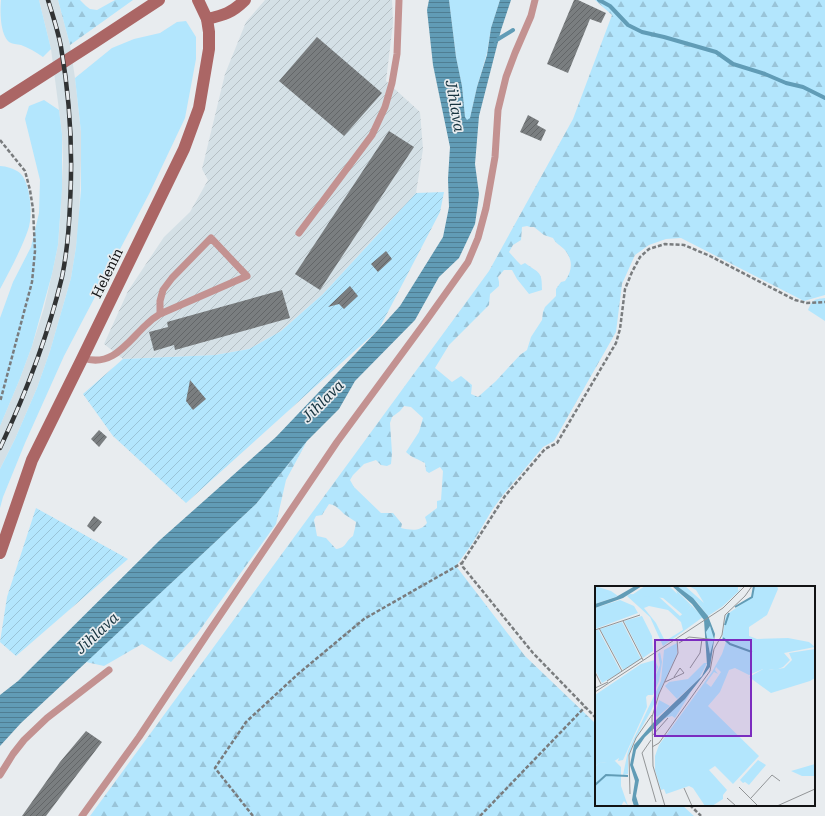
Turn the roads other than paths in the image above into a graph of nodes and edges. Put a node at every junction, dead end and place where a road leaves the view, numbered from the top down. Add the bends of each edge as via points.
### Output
1 (158, 0) edge
2 (198, 0) edge
3 (245, 0) edge
4 (399, 0) edge
5 (535, 0) edge
6 (206, 19) junction
7 (0, 103) edge
8 (299, 233) dead end
9 (160, 314) junction
10 (83, 358) junction
11 (0, 553) edge
12 (109, 670) dead end
13 (0, 776) edge
14 (82, 816) edge

1 - 7 street
2 - 6 street, Helenín
3 - 6 street via 231,12
4 - 8 lane via 397,54 385,107 372,135
5 - 14 lane via 506,77 498,110 495,157 486,208 468,262 337,442 139,737
6 - 10 street, Helenín via 209,49 199,108 184,149
9 - 9 lane via 211,292 247,276 211,238 163,290
9 - 10 lane via 122,350 108,358
10 - 11 street, Helenín via 32,460
12 - 13 lane via 47,718 24,740

